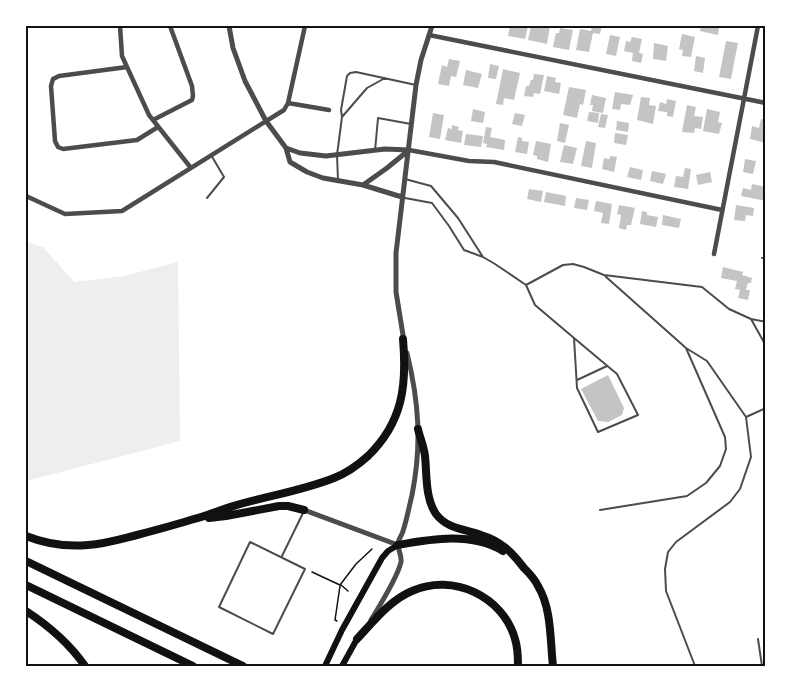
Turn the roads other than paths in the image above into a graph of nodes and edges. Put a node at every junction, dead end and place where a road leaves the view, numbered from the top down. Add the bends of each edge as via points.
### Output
1 (120, 26) edge
2 (170, 26) edge
3 (229, 26) edge
4 (305, 26) edge
5 (432, 26) edge
6 (758, 26) edge
7 (429, 35) junction
8 (127, 67) junction
9 (385, 78) junction
10 (416, 85) junction
11 (743, 99) junction
12 (288, 103) junction
13 (765, 104) edge
14 (329, 110) dead end
15 (342, 117) junction
16 (153, 120) junction
17 (266, 121) junction
18 (411, 124) junction
19 (158, 127) junction
20 (286, 148) junction
21 (409, 150) junction
22 (375, 151) junction
23 (211, 155) junction
24 (337, 155) junction
25 (191, 168) junction
26 (405, 179) junction
27 (339, 180) junction
28 (363, 185) junction
29 (26, 196) edge
30 (402, 197) junction
31 (207, 198) dead end
32 (722, 210) junction
33 (714, 254) dead end
34 (483, 257) junction
35 (604, 275) junction
36 (526, 285) junction
37 (750, 319) junction
38 (765, 322) edge
39 (574, 338) junction
40 (403, 339) junction
41 (765, 346) edge
42 (686, 348) junction
43 (607, 366) junction
44 (576, 380) junction
45 (765, 408) edge
46 (747, 417) junction
47 (418, 429) junction
48 (304, 510) junction
49 (600, 510) dead end
50 (196, 519) junction
51 (26, 536) edge
52 (398, 545) junction
53 (281, 557) junction
54 (26, 561) edge
55 (524, 568) junction
56 (26, 585) edge
57 (26, 610) edge
58 (357, 639) junction
59 (758, 639) dead end
60 (228, 660) junction
61 (85, 666) edge
62 (193, 666) edge
63 (243, 666) edge
64 (248, 666) edge
65 (325, 666) edge
66 (342, 666) edge
67 (518, 666) edge
68 (553, 666) edge
69 (695, 666) edge
70 (762, 666) edge

1 - 8 street via 122,56
2 - 16 street via 193,96
3 - 17 street via 245,81
4 - 12 street
5 - 7 street
6 - 11 street
7 - 10 street
7 - 11 street
8 - 16 street
8 - 19 street via 53,79 58,147 137,140
9 - 10 lane
9 - 15 lane via 367,88
9 - 15 lane via 350,72 346,76
10 - 18 street
11 - 13 street
11 - 32 street
12 - 14 street
12 - 17 street
15 - 24 lane
16 - 19 street
17 - 20 street
17 - 23 street
18 - 21 street
18 - 22 lane via 378,118
19 - 25 street
20 - 24 street via 300,153
20 - 27 street via 291,162 307,172
21 - 22 street
21 - 26 street
21 - 28 street
21 - 32 street via 494,162
22 - 24 street
23 - 25 street
23 - 31 lane via 224,177
24 - 27 lane
25 - 29 street via 122,210 65,214
26 - 30 street
26 - 34 lane via 431,186
27 - 28 street
28 - 30 street
30 - 34 lane via 432,203 464,250
30 - 40 street via 396,292
32 - 33 street
34 - 36 lane
35 - 36 lane via 573,264 563,265
35 - 37 lane via 702,287 729,309
35 - 42 lane
36 - 39 lane via 535,305
37 - 38 lane
37 - 41 lane
39 - 43 lane
39 - 44 lane
40 - 47 street via 416,395
40 - 50 highway via 404,386 397,411 385,435 367,457 334,478
42 - 46 lane via 707,361
42 - 49 lane via 725,437 726,449 720,466 706,483 687,496
43 - 44 lane
43 - 44 lane via 617,374 638,415 598,432
45 - 46 lane
46 - 69 lane via 751,457 740,489 730,502 676,542 668,552 664,569 666,591
47 - 52 street via 412,493
47 - 55 highway via 429,496 437,515 451,526 503,545
48 - 50 highway via 279,506
48 - 52 street
48 - 53 lane
50 - 51 highway via 94,545 53,544
52 - 55 highway via 445,538 469,540 500,549
52 - 58 street via 399,567
52 - 65 main road via 382,558
53 - 53 lane via 250,542 219,607 273,634 305,569
54 - 60 highway
55 - 68 highway via 543,597
56 - 62 highway
57 - 61 highway via 64,640
58 - 66 main road
58 - 67 highway via 387,608 410,592 436,585 457,586 486,598 505,618 516,639
59 - 70 lane
60 - 63 highway
60 - 64 highway

